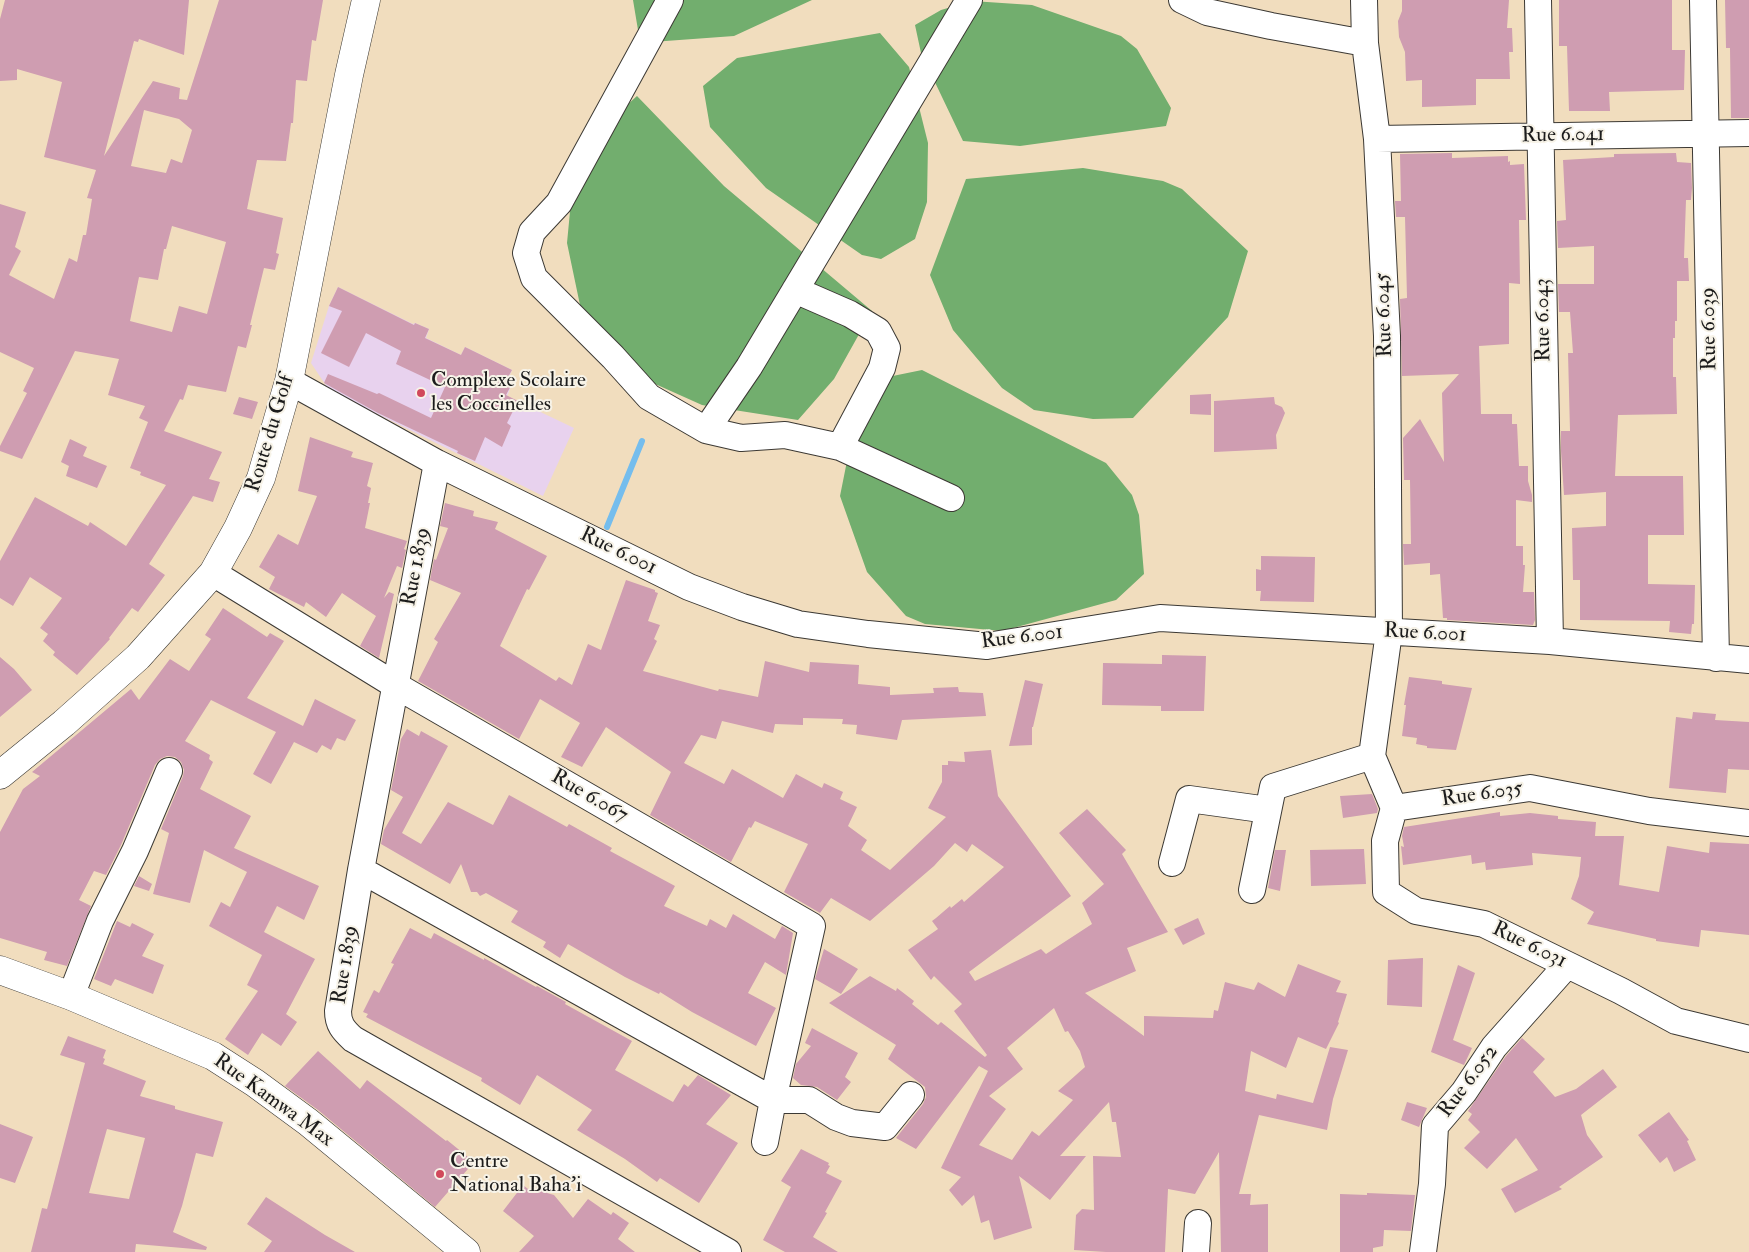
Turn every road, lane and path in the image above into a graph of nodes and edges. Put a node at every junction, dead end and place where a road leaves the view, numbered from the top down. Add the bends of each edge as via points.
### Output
1 (366, 0) edge
2 (670, 0) edge
3 (969, 0) edge
4 (1182, 0) edge
5 (1364, 0) edge
6 (1538, 0) edge
7 (1704, 0) edge
8 (1365, 43) junction
9 (1749, 133) edge
10 (1706, 134) junction
11 (1541, 136) junction
12 (1377, 139) junction
13 (795, 290) junction
14 (289, 381) junction
15 (706, 430) junction
16 (840, 447) junction
17 (437, 463) junction
18 (951, 498) dead end
19 (213, 573) junction
20 (1389, 632) junction
21 (1550, 641) junction
22 (1716, 658) junction
23 (1749, 660) edge
24 (395, 685) junction
25 (1372, 756) junction
26 (169, 771) dead end
27 (0, 774) edge
28 (1394, 808) junction
29 (1268, 810) junction
30 (1749, 823) edge
31 (1172, 863) dead end
32 (361, 870) junction
33 (1252, 890) dead end
34 (1567, 965) junction
35 (0, 970) edge
36 (71, 996) junction
37 (1749, 1039) edge
38 (911, 1095) dead end
39 (773, 1100) junction
40 (765, 1142) dead end
41 (1198, 1223) dead end
42 (466, 1252) edge
43 (728, 1252) edge
44 (1196, 1252) edge
45 (1423, 1252) edge

1 - 14 main road, Route du Golf
2 - 15 street via 559,203 532,232 526,253 534,278 649,396
3 - 13 street
4 - 8 street via 1207,12
5 - 8 street, Rue 6.045
6 - 11 street, Rue 6.043
7 - 10 street, Rue 6.039
8 - 12 street, Rue 6.045
9 - 10 street, Rue 6.041
10 - 11 street, Rue 6.041
10 - 22 street, Rue 6.039
11 - 12 street, Rue 6.041
11 - 21 street, Rue 6.043
12 - 20 street, Rue 6.045 via 1387,336
13 - 15 street
13 - 16 street via 850,314 878,331 887,348 882,368
14 - 17 street, Rue 6.001
14 - 19 main road, Route du Golf via 261,478
15 - 16 street via 741,438 785,435
16 - 18 street
17 - 20 street, Rue 6.001 via 689,588 798,624 987,646 1160,618
17 - 24 street, Rue 1.839
19 - 24 street, Rue 6.067
19 - 27 main road, Route du Golf via 138,658 64,724
20 - 21 street, Rue 6.001
20 - 25 street
21 - 22 street, Rue 6.001
22 - 23 street, Rue 6.001
24 - 32 street, Rue 1.839
24 - 39 street, Rue 6.067 via 812,926
25 - 28 street
25 - 29 street via 1273,787
26 - 36 street via 135,851 100,921
28 - 30 street, Rue 6.035 via 1530,788 1649,810
28 - 34 street, Rue 6.031 via 1385,841 1386,892 1416,911 1484,924
29 - 31 street via 1189,799
29 - 33 street
32 - 39 street
32 - 43 street, Rue 1.839 via 338,1011 343,1030 352,1039
34 - 37 street, Rue 6.031 via 1676,1021
34 - 45 street, Rue 6.052 via 1494,1047 1464,1092 1435,1126 1432,1184
35 - 36 main road, Rue Kamwa Max
36 - 42 main road, Rue Kamwa Max via 205,1053 238,1072 308,1122
38 - 39 street via 885,1127 852,1123 809,1100
39 - 40 street, Rue 6.067
41 - 44 street

